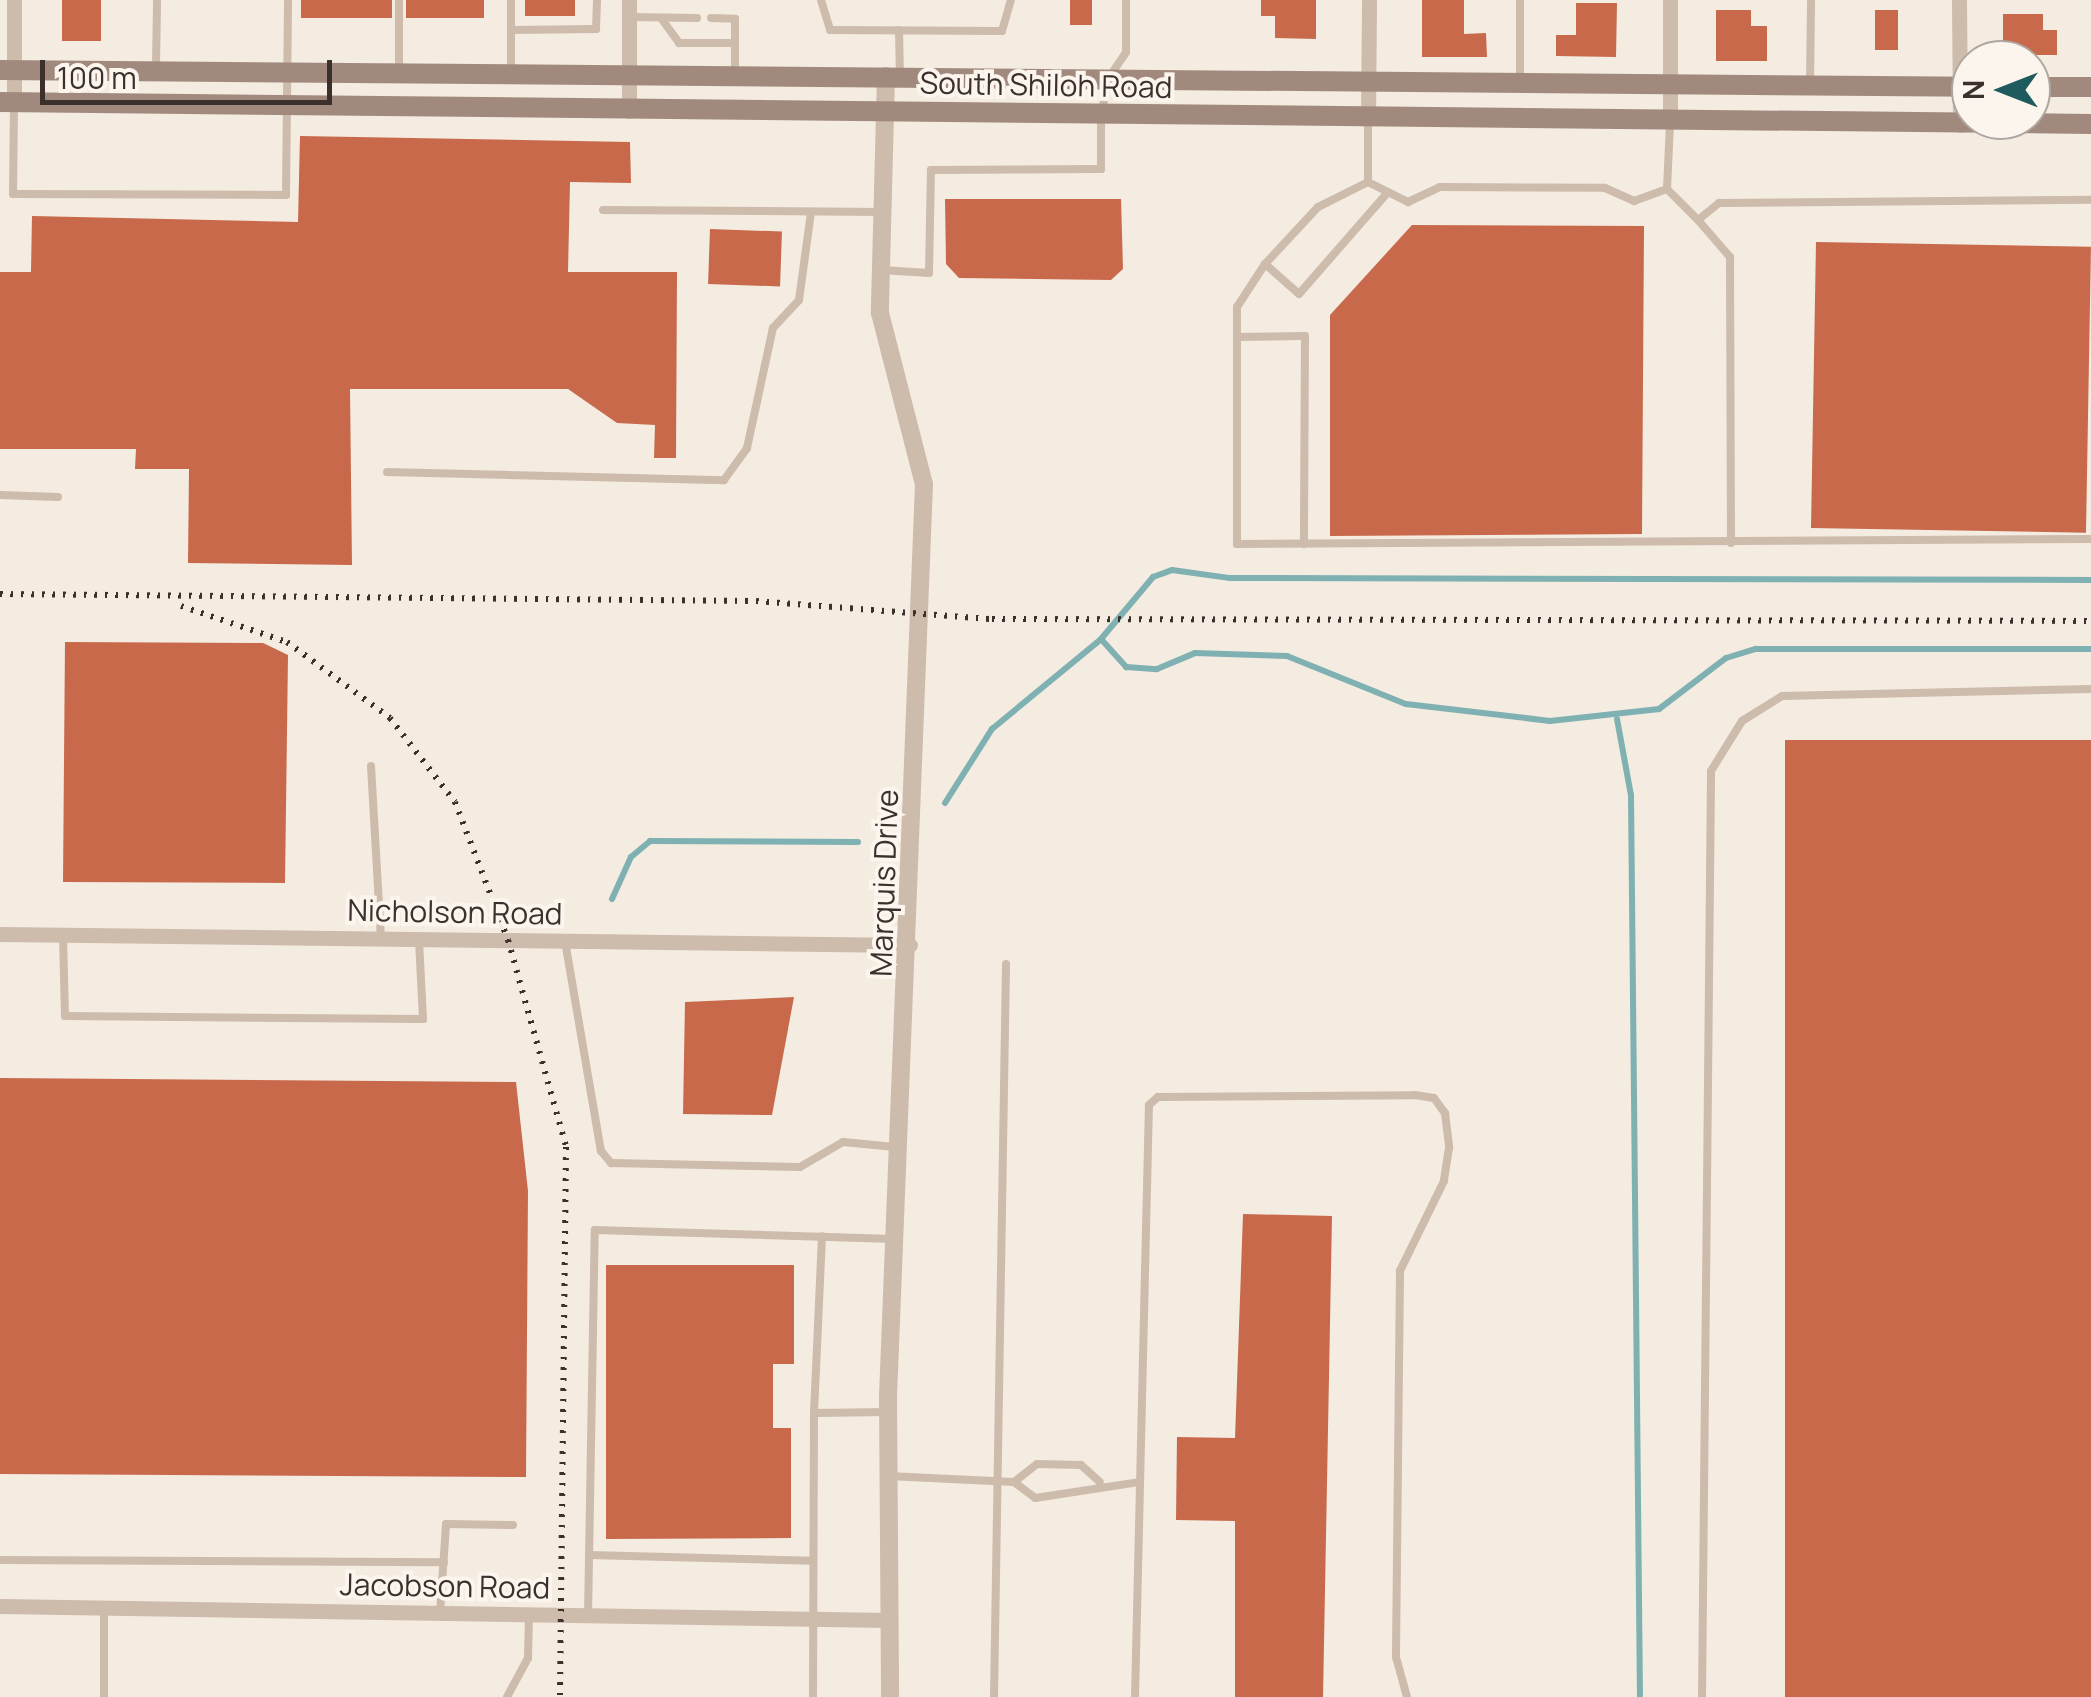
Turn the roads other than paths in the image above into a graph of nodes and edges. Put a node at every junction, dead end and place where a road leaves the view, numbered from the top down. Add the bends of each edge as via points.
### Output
1 (14, 0) edge
2 (158, 0) edge
3 (288, 0) edge
4 (399, 0) edge
5 (512, 0) edge
6 (597, 0) edge
7 (628, 0) edge
8 (821, 0) edge
9 (1011, 0) edge
10 (1126, 0) edge
11 (1369, 0) edge
12 (1520, 0) edge
13 (1670, 0) edge
14 (1811, 0) edge
15 (1958, 0) edge
16 (628, 18) junction
17 (661, 18) junction
18 (696, 18) dead end
19 (711, 18) dead end
20 (511, 30) junction
21 (899, 30) junction
22 (1961, 40) edge
23 (735, 43) junction
24 (7, 70) edge
25 (156, 72) junction
26 (286, 72) junction
27 (398, 72) junction
28 (511, 74) junction
29 (628, 74) junction
30 (736, 75) junction
31 (893, 77) junction
32 (1108, 79) junction
33 (1368, 81) junction
34 (1520, 83) junction
35 (1670, 85) junction
36 (1810, 86) junction
37 (1951, 88) edge
38 (2051, 88) edge
39 (2091, 88) edge
40 (7, 102) edge
41 (287, 106) junction
42 (628, 112) junction
43 (886, 114) junction
44 (1101, 116) junction
45 (1368, 118) junction
46 (1670, 122) junction
47 (2051, 124) edge
48 (2091, 124) edge
49 (1951, 125) edge
50 (1368, 182) junction
51 (1667, 189) junction
52 (1388, 192) junction
53 (0, 194) edge
54 (13, 194) junction
55 (2091, 200) edge
56 (603, 210) dead end
57 (811, 212) junction
58 (882, 212) junction
59 (1698, 220) junction
60 (1265, 264) junction
61 (880, 270) junction
62 (1236, 337) junction
63 (387, 472) dead end
64 (0, 496) edge
65 (58, 497) dead end
66 (2091, 539) edge
67 (1304, 544) junction
68 (1730, 544) junction
69 (2091, 689) edge
70 (371, 766) dead end
71 (0, 934) edge
72 (63, 935) junction
73 (382, 939) junction
74 (419, 940) junction
75 (566, 941) junction
76 (910, 946) junction
77 (1006, 964) dead end
78 (901, 1148) junction
79 (822, 1236) junction
80 (897, 1238) junction
81 (888, 1412) junction
82 (814, 1413) junction
83 (888, 1476) junction
84 (998, 1481) junction
85 (1014, 1482) junction
86 (1100, 1482) junction
87 (1139, 1482) junction
88 (512, 1525) dead end
89 (589, 1555) junction
90 (0, 1560) edge
91 (812, 1561) junction
92 (444, 1562) junction
93 (0, 1606) edge
94 (104, 1607) junction
95 (440, 1614) junction
96 (530, 1615) junction
97 (588, 1616) junction
98 (811, 1619) junction
99 (889, 1620) junction
100 (104, 1697) edge
101 (507, 1697) edge
102 (812, 1697) edge
103 (890, 1697) edge
104 (994, 1697) edge
105 (1135, 1697) edge
106 (1407, 1697) edge
107 (1702, 1697) edge

1 - 24 street
2 - 25 lane
3 - 26 lane
4 - 27 lane
5 - 20 lane
6 - 20 lane via 596,29
7 - 16 street
8 - 21 lane via 830,30
9 - 21 lane via 1002,30
10 - 32 lane via 1126,52
11 - 33 street
12 - 34 lane
13 - 35 street
14 - 36 lane
15 - 22 street
16 - 17 lane
16 - 29 street
17 - 18 lane
17 - 23 lane via 679,42
19 - 23 lane via 735,18
20 - 28 lane
21 - 31 lane
23 - 30 lane
24 - 25 main road, South Shiloh Road
24 - 40 street
25 - 26 main road, South Shiloh Road
26 - 27 main road, South Shiloh Road
26 - 41 lane
27 - 28 main road, South Shiloh Road
28 - 29 main road, South Shiloh Road
29 - 30 main road, South Shiloh Road
29 - 42 street
30 - 31 main road, South Shiloh Road
31 - 32 main road, South Shiloh Road
31 - 43 street, Marquis Drive
32 - 33 main road, South Shiloh Road
32 - 44 lane
33 - 34 main road, South Shiloh Road
33 - 45 street
34 - 35 main road, South Shiloh Road
35 - 36 main road, South Shiloh Road
35 - 46 street
36 - 37 main road, South Shiloh Road
38 - 39 main road
40 - 41 main road, South Shiloh Road
40 - 54 lane
41 - 42 main road, South Shiloh Road
41 - 54 lane via 286,195
42 - 43 main road, South Shiloh Road
43 - 44 main road, South Shiloh Road
43 - 58 street, Marquis Drive
44 - 45 main road, South Shiloh Road
44 - 61 lane via 1101,169 932,170 930,273
45 - 46 main road, South Shiloh Road
45 - 50 lane
46 - 49 main road, South Shiloh Road
46 - 51 lane
47 - 48 main road, South Shiloh Road
50 - 52 lane
50 - 60 lane via 1318,207
51 - 52 lane via 1634,201 1604,188 1440,187 1408,202
51 - 59 lane
52 - 60 lane via 1299,294
53 - 54 lane
55 - 59 lane via 1719,203
56 - 57 lane
57 - 58 lane
57 - 63 lane via 799,300 773,328 747,448 724,480
58 - 61 street, Marquis Drive
59 - 68 lane via 1730,257
60 - 62 lane via 1236,307
61 - 76 street, Marquis Drive via 880,313 924,484
62 - 67 lane via 1236,544
62 - 67 lane via 1305,336
64 - 65 lane
66 - 68 lane
67 - 68 lane
69 - 107 lane via 1782,696 1742,720 1712,771
70 - 73 lane
71 - 72 street, Nicholson Road
72 - 73 street, Nicholson Road
72 - 74 lane via 65,1016 422,1019
73 - 74 street, Nicholson Road
74 - 75 street, Nicholson Road
75 - 76 street, Nicholson Road
75 - 78 lane via 601,1151 612,1163 800,1167 843,1142
76 - 78 street, Marquis Drive
77 - 84 lane
78 - 80 street, Marquis Drive
79 - 80 lane
79 - 82 lane
79 - 89 lane via 595,1230
80 - 81 street, Marquis Drive
81 - 82 lane
81 - 83 street, Marquis Drive
82 - 91 lane
83 - 84 lane
83 - 99 street, Marquis Drive
84 - 85 lane
84 - 104 lane
85 - 86 lane via 1035,1498 1080,1497
85 - 86 lane via 1037,1464 1082,1465
86 - 87 lane
87 - 105 lane
87 - 106 lane via 1149,1105 1158,1097 1434,1098 1445,1112 1444,1181 1400,1270 1396,1657
88 - 92 lane via 446,1524
89 - 91 lane
89 - 97 lane
90 - 92 lane
91 - 98 lane
92 - 95 lane
93 - 94 street, Jacobson Road
94 - 95 street, Jacobson Road
94 - 100 lane
95 - 96 street, Jacobson Road
96 - 97 street, Jacobson Road
96 - 101 lane via 528,1658
97 - 98 street, Jacobson Road
98 - 99 street, Jacobson Road
98 - 102 lane
99 - 103 street, Marquis Drive

